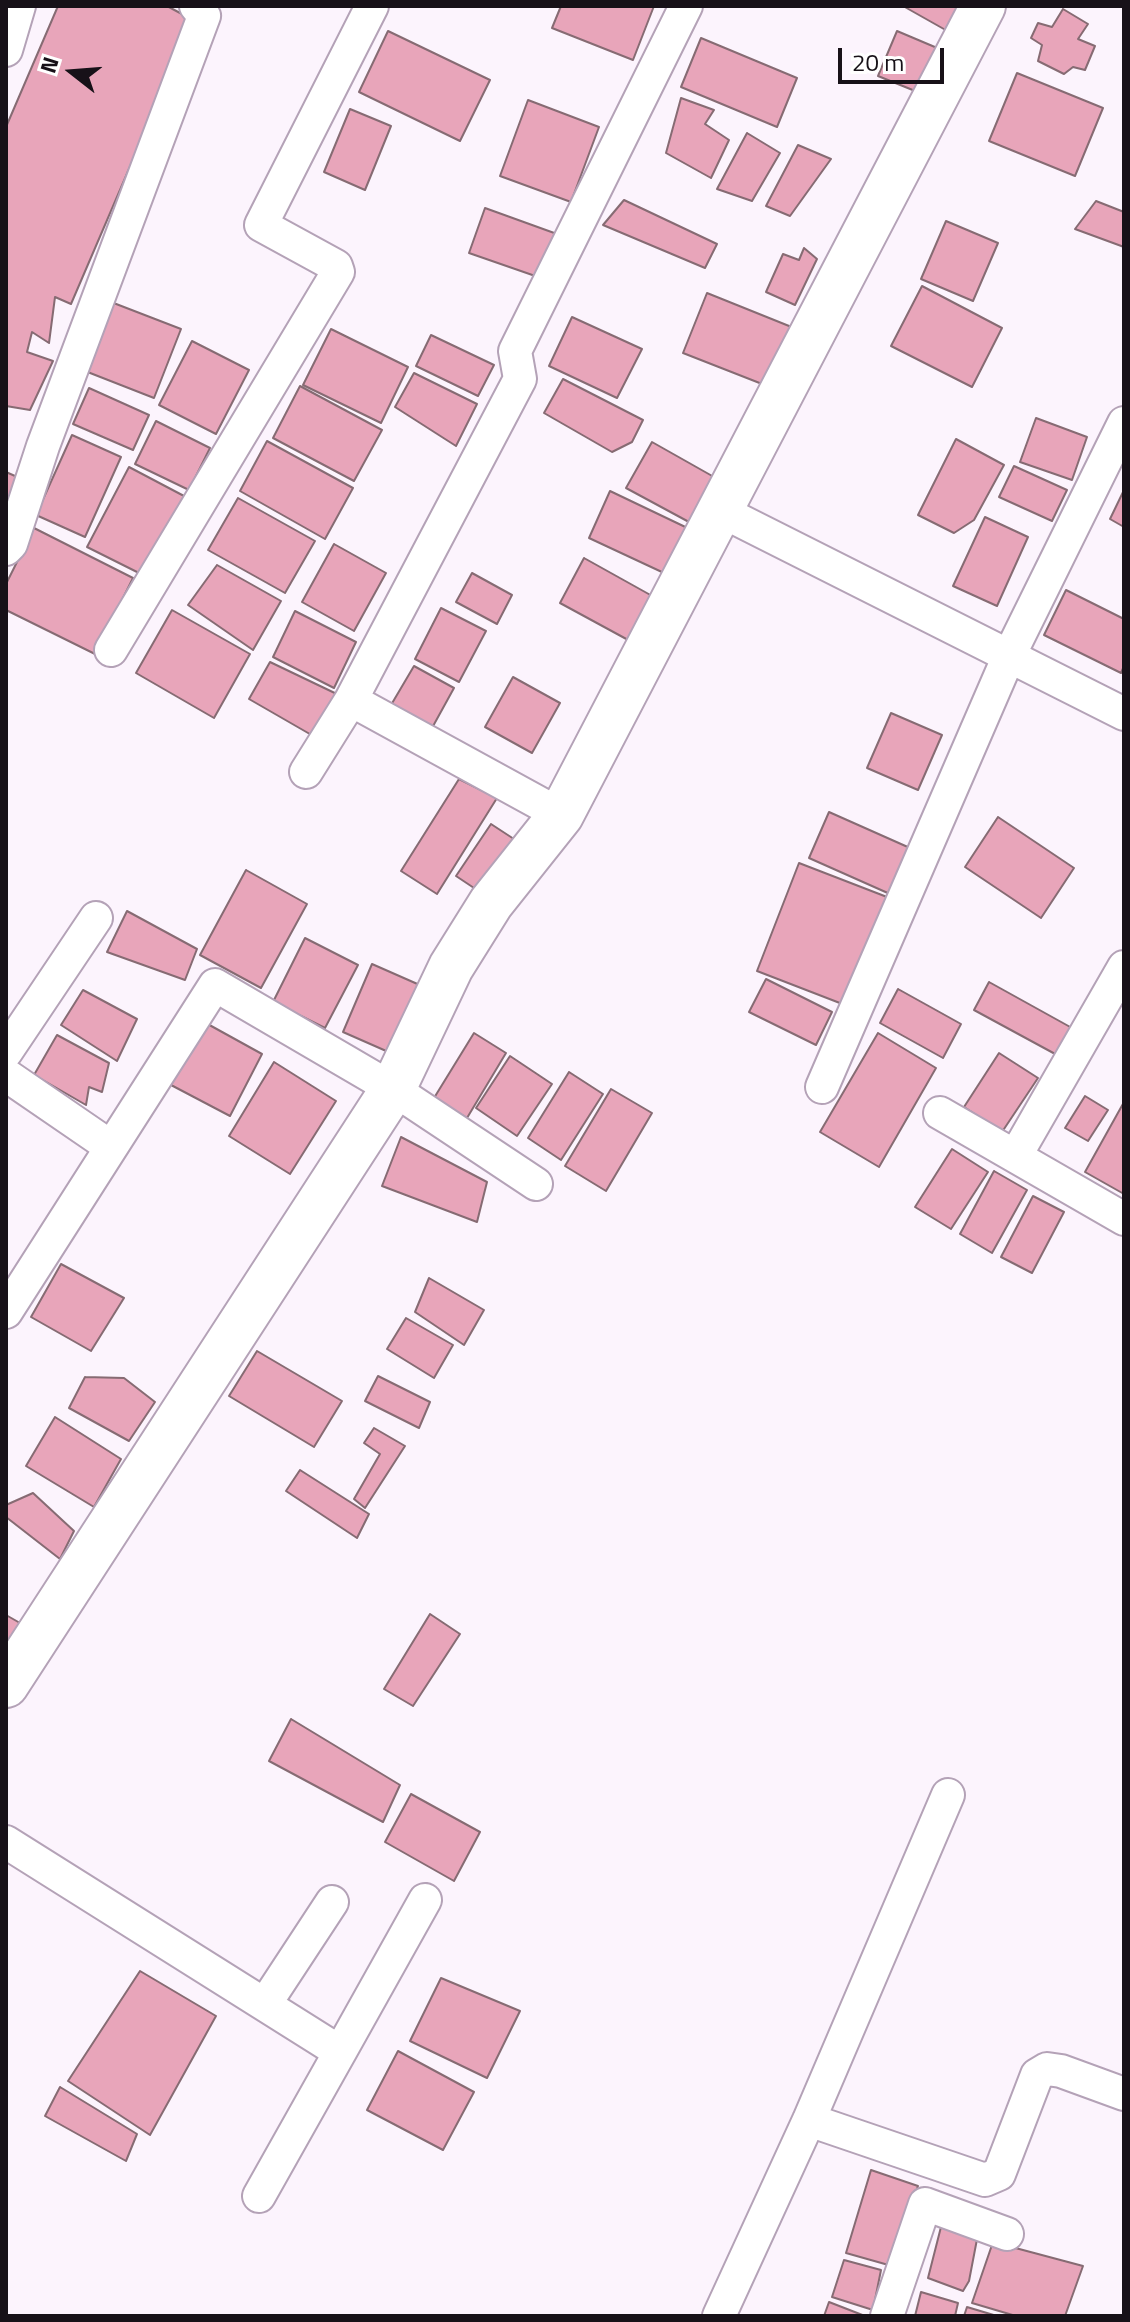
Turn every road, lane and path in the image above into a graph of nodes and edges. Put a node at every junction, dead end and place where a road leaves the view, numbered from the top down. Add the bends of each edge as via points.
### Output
1 (19, 6) edge
2 (196, 6) edge
3 (372, 6) edge
4 (686, 6) edge
5 (983, 6) edge
6 (6, 50) edge
7 (1124, 423) edge
8 (721, 511) junction
9 (6, 549) edge
10 (111, 650) dead end
11 (1008, 658) junction
12 (351, 700) junction
13 (1124, 714) edge
14 (306, 772) dead end
15 (561, 815) junction
16 (96, 918) dead end
17 (1124, 967) edge
18 (6, 1052) edge
19 (6, 1075) edge
20 (822, 1087) dead end
21 (393, 1089) junction
22 (940, 1113) dead end
23 (111, 1147) junction
24 (1016, 1155) junction
25 (536, 1184) dead end
26 (1124, 1219) edge
27 (6, 1312) edge
28 (6, 1685) edge
29 (948, 1795) dead end
30 (6, 1842) edge
31 (425, 1900) dead end
32 (332, 1902) dead end
33 (265, 2004) junction
34 (340, 2052) junction
35 (1124, 2094) edge
36 (809, 2120) junction
37 (259, 2196) dead end
38 (1007, 2234) dead end
39 (719, 2316) edge
40 (887, 2316) edge

1 - 6 street
2 - 9 street via 204,16
3 - 10 street via 261,225 336,266 338,272
4 - 12 street via 515,351 520,379
5 - 8 street
7 - 11 street
8 - 11 street
8 - 15 street
11 - 13 street
11 - 20 street
12 - 14 street
12 - 15 street
15 - 21 street via 491,903 451,967
16 - 18 street
17 - 24 street
19 - 23 street
21 - 23 street via 215,985
21 - 25 street
21 - 28 street
22 - 24 street
23 - 27 street
24 - 26 street
29 - 36 street
30 - 33 street
31 - 34 street
32 - 33 street
33 - 34 street
34 - 37 street
35 - 36 street via 1061,2071 1047,2069 1037,2075 999,2174 985,2180
36 - 39 street
38 - 40 street via 925,2204

